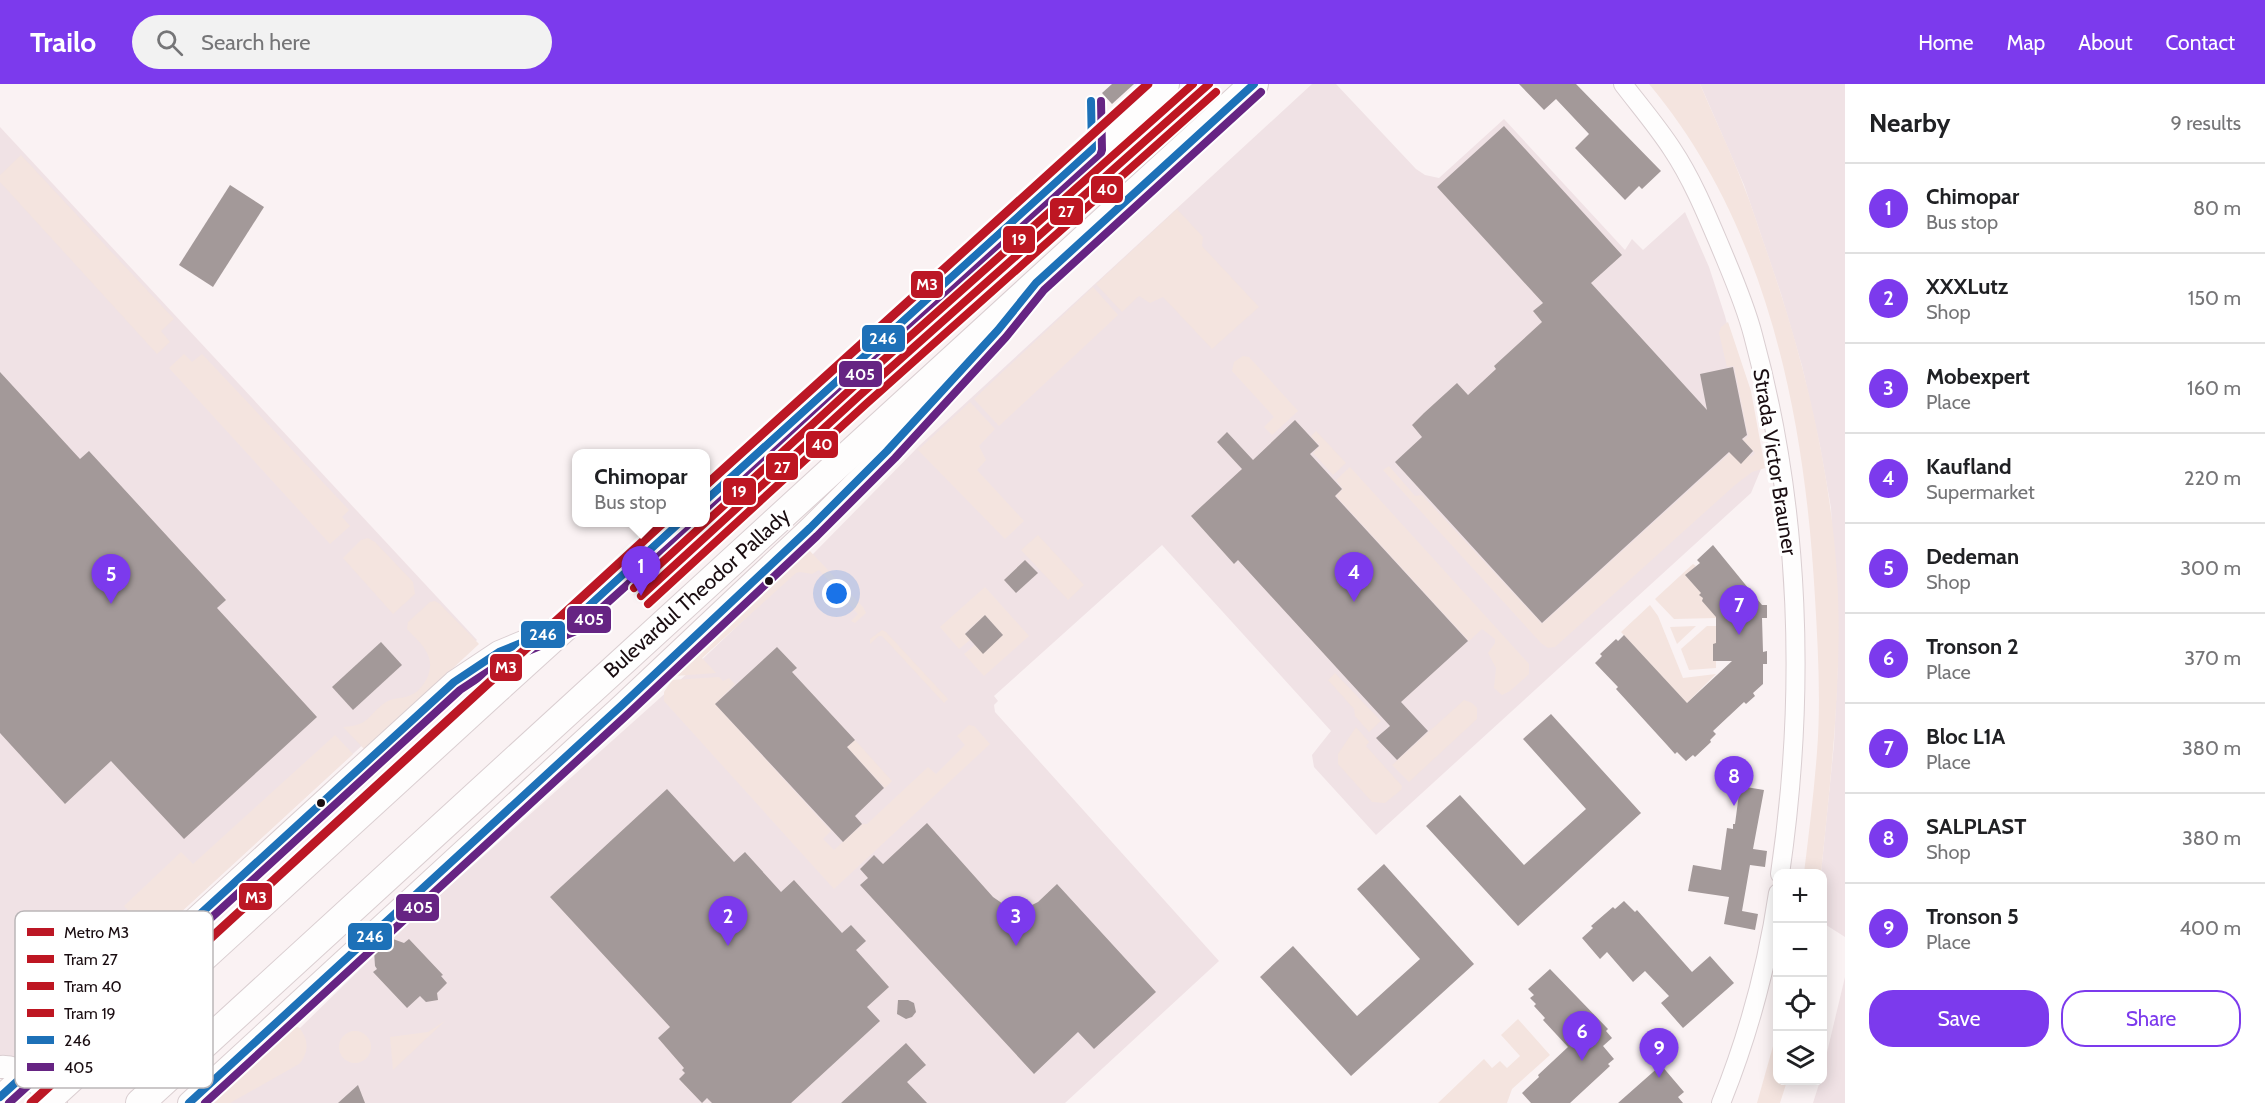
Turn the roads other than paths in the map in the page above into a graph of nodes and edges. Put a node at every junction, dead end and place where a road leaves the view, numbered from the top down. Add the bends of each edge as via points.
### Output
1 (1165, 84) edge
2 (1254, 84) edge
3 (1623, 84) edge
4 (1036, 283) junction
5 (710, 495) edge
6 (676, 527) edge
7 (570, 623) junction
8 (1780, 869) edge
9 (203, 911) edge
10 (1773, 922) edge
11 (213, 948) edge
12 (213, 1036) edge
13 (0, 1067) edge
14 (15, 1068) edge
15 (213, 1081) edge
16 (15, 1083) edge
17 (40, 1088) edge
18 (60, 1088) edge
19 (156, 1088) edge
20 (205, 1088) edge
21 (0, 1097) edge
22 (44, 1103) edge
23 (56, 1103) edge
24 (140, 1103) edge
25 (189, 1103) edge
26 (1721, 1103) edge

1 - 5 main road
2 - 4 main road, Bulevardul Theodor Pallady
3 - 8 street, Strada Victor Brauner via 1672,148 1710,222 1753,333 1773,420 1790,546 1795,644 1794,749
4 - 12 main road, Bulevardul Theodor Pallady
4 - 15 street via 887,451 810,528
6 - 7 main road
7 - 9 street via 499,652 454,682
7 - 11 main road, bridge
10 - 26 street via 1755,1007
13 - 14 street
16 - 21 street
17 - 23 street
18 - 22 main road, bridge
19 - 24 main road, Bulevardul Theodor Pallady
20 - 25 street

